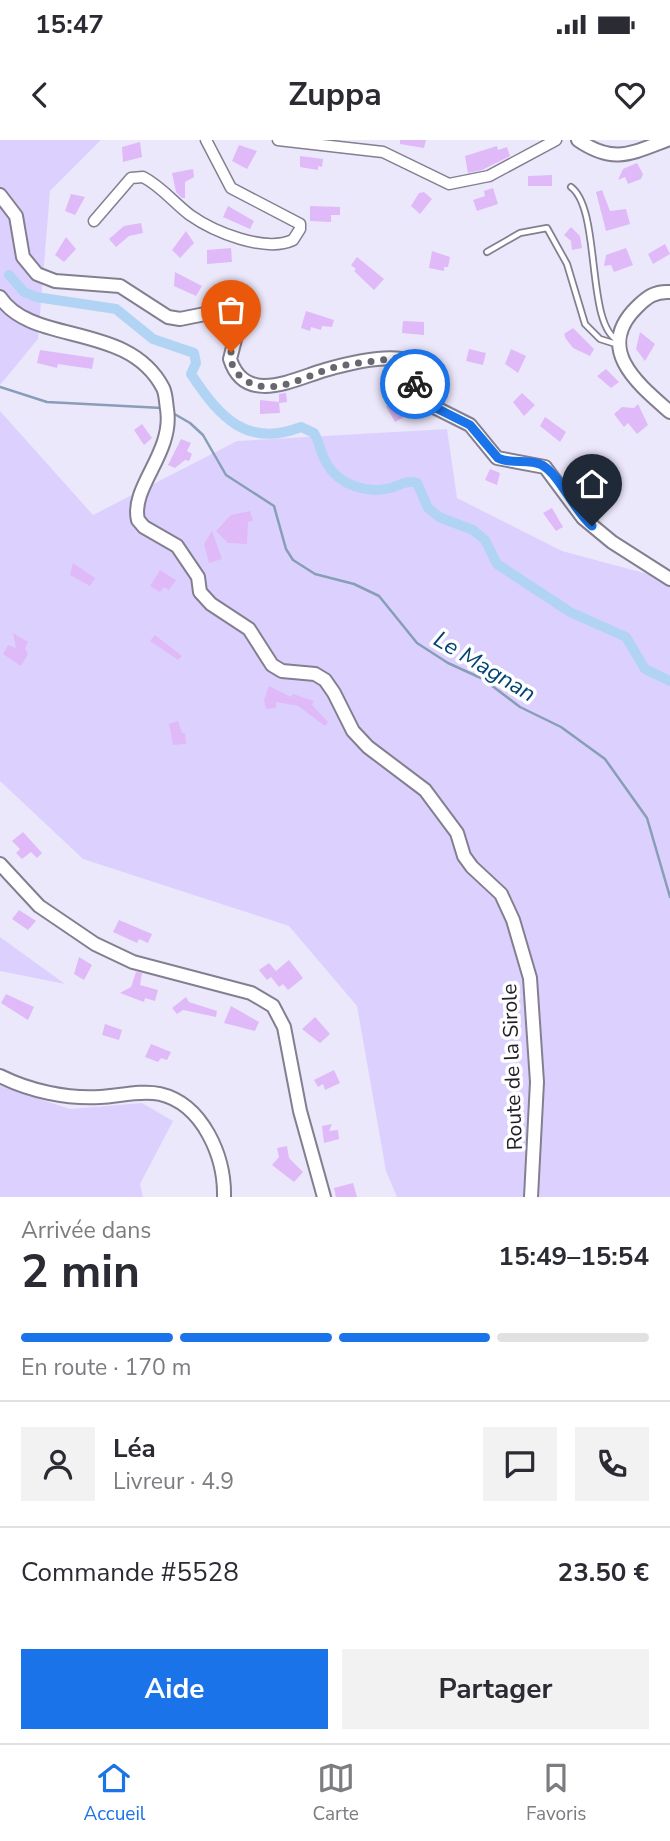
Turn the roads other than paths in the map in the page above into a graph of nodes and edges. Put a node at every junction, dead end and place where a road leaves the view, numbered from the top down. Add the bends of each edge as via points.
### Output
1 (206, 140) edge
2 (278, 140) edge
3 (556, 140) edge
4 (578, 140) edge
5 (667, 140) edge
6 (571, 187) dead end
7 (0, 195) edge
8 (94, 221) dead end
9 (487, 252) dead end
10 (670, 292) edge
11 (0, 297) edge
12 (619, 343) junction
13 (670, 412) edge
14 (670, 579) edge
15 (0, 864) edge
16 (0, 1076) edge
17 (224, 1197) edge
18 (324, 1197) edge
19 (531, 1197) edge

1 - 8 street via 231,188 297,221 300,229 293,240 268,244 212,227 144,177 131,178
2 - 3 street via 383,152 449,184 476,180 512,166
4 - 5 street via 616,156
6 - 12 lane via 583,205 596,294 611,335
7 - 14 street via 16,216 23,257 37,275 128,289 168,317 215,312 234,318 238,328 230,359 238,374 251,383 284,385 333,368 401,359 428,404 470,425 498,458 545,467 583,518
9 - 12 lane via 520,233 547,228 568,264 585,324 600,340
10 - 12 street via 655,293 640,304 626,320
11 - 19 street, Route de la Sirole via 15,314 33,323 72,331 126,352 151,372 164,390 168,438 139,498 138,520 177,546 194,570 200,592 249,629 272,665 325,680 353,732 425,790 457,833 472,867 501,894 530,978 537,1082
12 - 13 street via 629,373
15 - 18 street via 46,912 104,949 133,962 243,990 274,1006 284,1027 300,1111
16 - 17 street via 61,1094 151,1093 178,1101 194,1113 209,1137 221,1165

